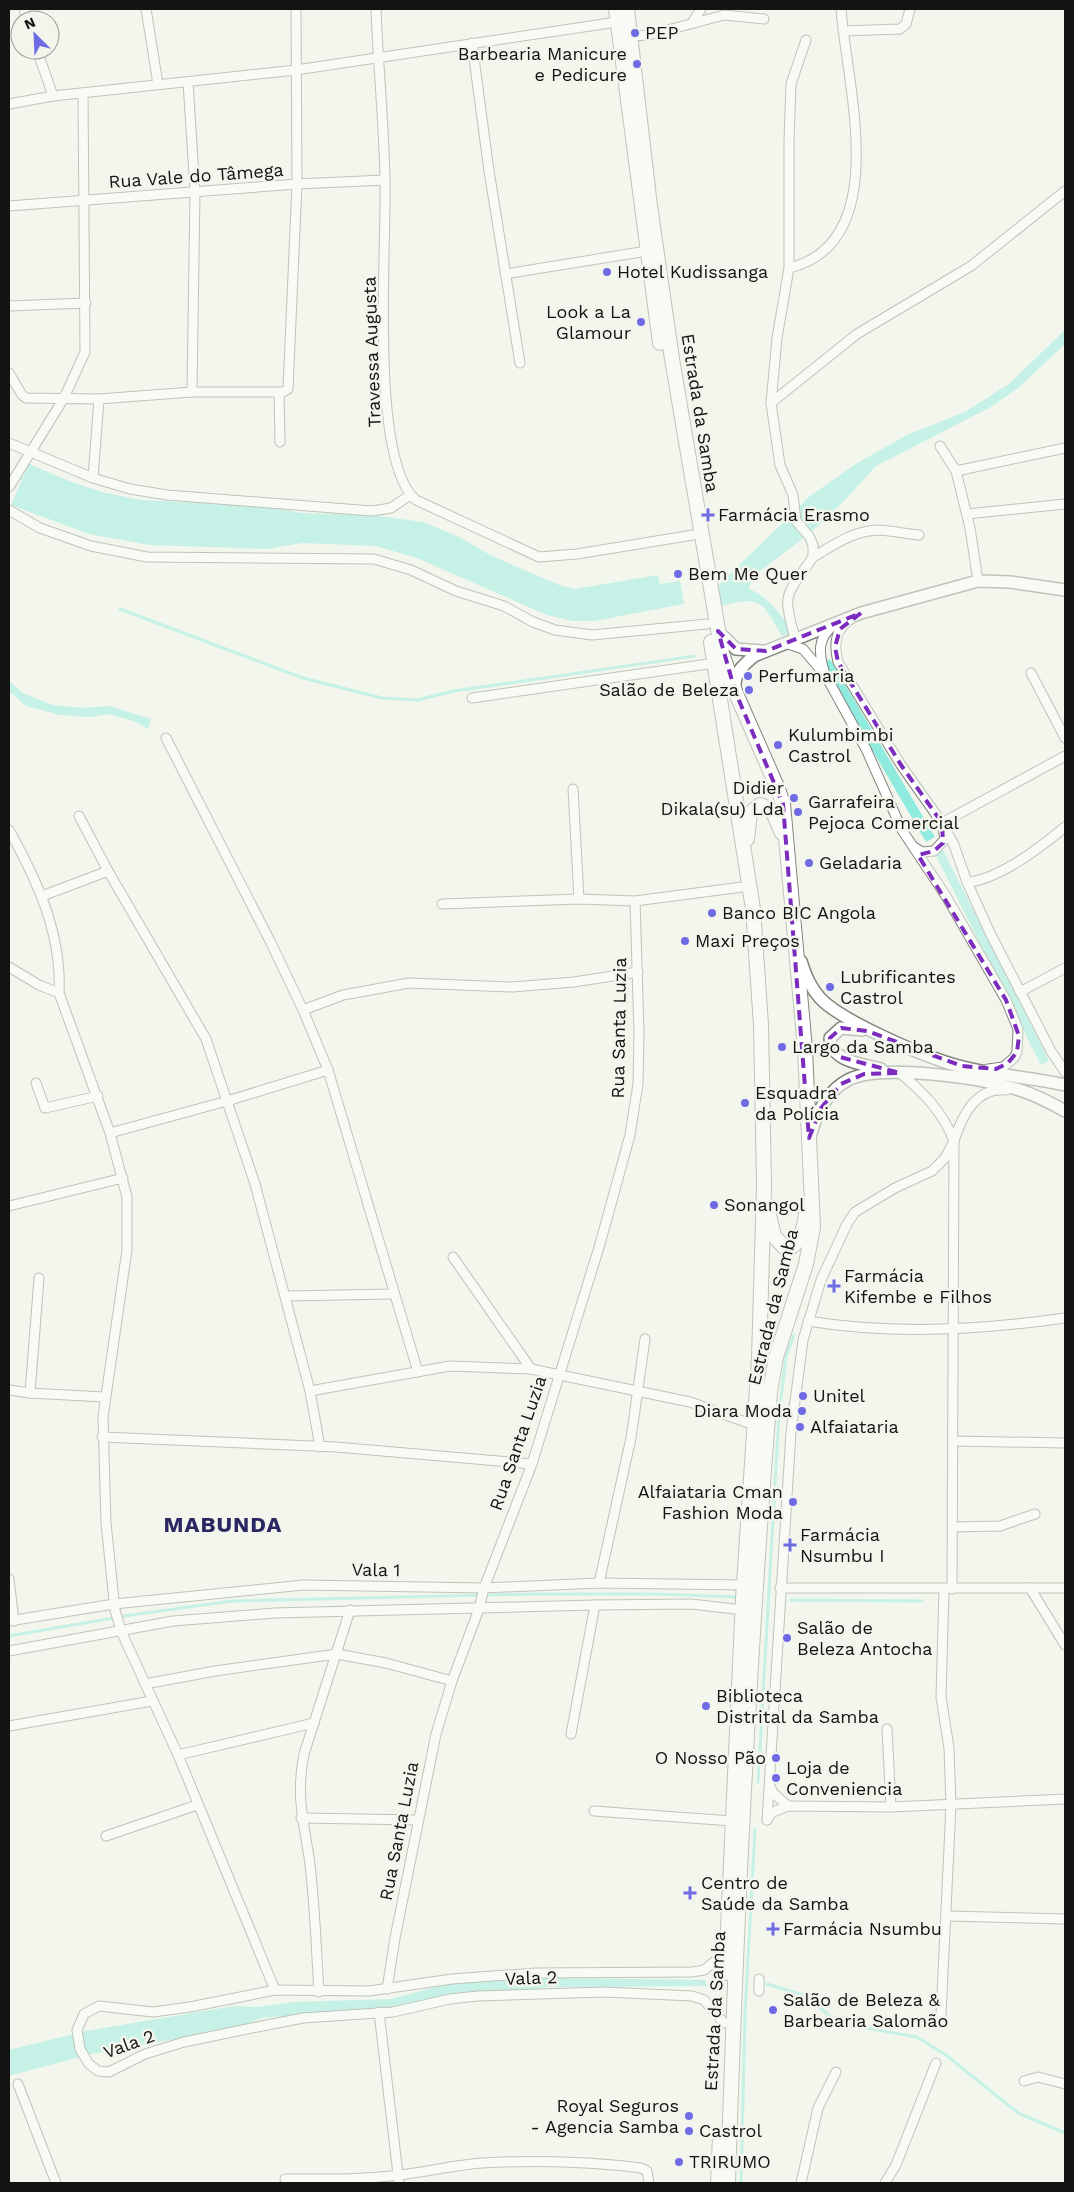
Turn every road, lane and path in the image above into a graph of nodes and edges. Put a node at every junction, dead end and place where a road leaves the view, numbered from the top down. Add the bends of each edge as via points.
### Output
1 (146, 9) edge
2 (296, 9) edge
3 (376, 9) edge
4 (627, 9) edge
5 (701, 9) edge
6 (841, 9) edge
7 (910, 9) edge
8 (616, 16) edge
9 (764, 19) dead end
10 (692, 22) junction
11 (843, 31) junction
12 (631, 36) junction
13 (806, 40) dead end
14 (472, 43) junction
15 (378, 56) junction
16 (40, 60) edge
17 (296, 70) junction
18 (188, 82) junction
19 (158, 84) junction
20 (83, 93) junction
21 (53, 96) junction
22 (9, 104) edge
23 (385, 180) junction
24 (297, 184) junction
25 (1065, 191) edge
26 (195, 192) junction
27 (85, 200) junction
28 (9, 206) edge
29 (647, 251) junction
30 (789, 268) junction
31 (505, 274) junction
32 (86, 303) junction
33 (9, 306) edge
34 (520, 363) dead end
35 (9, 373) edge
36 (192, 392) junction
37 (279, 392) junction
38 (64, 398) junction
39 (99, 399) junction
40 (771, 403) junction
41 (280, 442) dead end
42 (9, 443) edge
43 (940, 446) dead end
44 (1065, 448) edge
45 (30, 450) junction
46 (956, 471) junction
47 (93, 478) junction
48 (9, 487) edge
49 (410, 495) junction
50 (1065, 504) edge
51 (9, 510) edge
52 (967, 514) junction
53 (693, 535) junction
54 (919, 535) dead end
55 (813, 557) junction
56 (978, 581) junction
57 (705, 584) junction
58 (1065, 590) edge
59 (861, 613) junction
60 (711, 620) junction
61 (838, 622) junction
62 (790, 640) junction
63 (766, 651) junction
64 (715, 663) junction
65 (1031, 673) dead end
66 (826, 676) junction
67 (735, 691) junction
68 (472, 698) dead end
69 (166, 738) dead end
70 (1065, 738) edge
71 (1065, 756) edge
72 (572, 789) dead end
73 (79, 816) dead end
74 (942, 823) junction
75 (1065, 828) edge
76 (9, 830) edge
77 (910, 844) junction
78 (789, 852) junction
79 (746, 860) junction
80 (108, 872) junction
81 (967, 882) junction
82 (750, 886) junction
83 (42, 896) junction
84 (579, 899) junction
85 (635, 901) junction
86 (442, 904) dead end
87 (797, 944) junction
88 (1065, 968) edge
89 (11, 972) edge
90 (638, 972) junction
91 (1020, 992) junction
92 (59, 993) junction
93 (303, 1010) junction
94 (897, 1042) junction
95 (1064, 1068) edge
96 (978, 1069) junction
97 (328, 1070) junction
98 (900, 1073) junction
99 (36, 1083) dead end
100 (1065, 1085) edge
101 (1026, 1093) junction
102 (98, 1096) junction
103 (227, 1101) junction
104 (1065, 1111) edge
105 (110, 1133) junction
106 (809, 1138) junction
107 (954, 1141) junction
108 (123, 1178) junction
109 (812, 1184) junction
110 (764, 1185) junction
111 (9, 1206) edge
112 (453, 1257) dead end
113 (38, 1278) dead end
114 (393, 1294) junction
115 (286, 1296) junction
116 (1065, 1318) edge
117 (808, 1321) junction
118 (955, 1328) junction
119 (645, 1339) dead end
120 (531, 1370) junction
121 (418, 1372) junction
122 (558, 1375) junction
123 (9, 1390) edge
124 (638, 1390) junction
125 (310, 1391) junction
126 (30, 1394) junction
127 (104, 1397) junction
128 (754, 1425) junction
129 (102, 1437) junction
130 (954, 1441) junction
131 (1065, 1443) edge
132 (320, 1447) junction
133 (532, 1464) junction
134 (1035, 1514) dead end
135 (954, 1527) junction
136 (9, 1579) edge
137 (599, 1583) junction
138 (745, 1585) junction
139 (780, 1588) junction
140 (1030, 1588) junction
141 (1065, 1588) edge
142 (948, 1590) junction
143 (483, 1591) junction
144 (596, 1605) junction
145 (115, 1607) junction
146 (480, 1608) junction
147 (350, 1610) junction
148 (743, 1610) junction
149 (12, 1621) edge
150 (120, 1628) junction
151 (1065, 1645) edge
152 (9, 1651) edge
153 (337, 1654) junction
154 (452, 1681) junction
155 (145, 1684) junction
156 (152, 1701) junction
157 (314, 1723) junction
158 (9, 1726) edge
159 (887, 1729) dead end
160 (571, 1734) dead end
161 (178, 1755) junction
162 (769, 1783) junction
163 (1065, 1799) edge
164 (197, 1805) junction
165 (951, 1805) junction
166 (788, 1806) junction
167 (891, 1807) junction
168 (594, 1811) dead end
169 (301, 1818) junction
170 (418, 1820) junction
171 (732, 1821) junction
172 (106, 1836) dead end
173 (948, 1916) junction
174 (1065, 1918) edge
175 (726, 1952) junction
176 (759, 1980) dead end
177 (387, 1989) junction
178 (275, 1990) junction
179 (759, 1991) dead end
180 (318, 1992) junction
181 (379, 2012) junction
182 (941, 2015) dead end
183 (724, 2023) junction
184 (936, 2063) dead end
185 (836, 2072) dead end
186 (1024, 2081) dead end
187 (18, 2084) dead end
188 (1065, 2084) edge
189 (285, 2179) dead end
190 (399, 2179) edge
191 (56, 2183) edge
192 (649, 2183) edge
193 (718, 2183) edge
194 (728, 2183) edge
195 (801, 2183) edge
196 (885, 2183) edge

1 - 19 street
2 - 17 street
3 - 15 street, Travessa Augusta
4 - 12 main road, Estrada da Samba
5 - 10 street
6 - 11 street
7 - 11 street via 906,24 900,29
8 - 14 street
8 - 29 main road, Estrada da Samba
9 - 10 street via 724,15
10 - 12 street via 649,35
11 - 30 street via 854,117 855,186 837,238 815,259
12 - 57 main road, Estrada da Samba via 650,206
13 - 30 street via 791,84
14 - 15 street
14 - 31 street
15 - 17 street
15 - 23 street, Travessa Augusta
16 - 21 street
17 - 18 street
17 - 24 street
18 - 19 street
18 - 26 street
19 - 20 street
20 - 21 street
20 - 27 street
21 - 22 street
23 - 24 street, Rua Vale do Tâmega
23 - 49 street, Travessa Augusta via 388,422 404,488
24 - 26 street, Rua Vale do Tâmega
24 - 37 street via 288,389
25 - 40 street via 971,266 857,334
26 - 27 street, Rua Vale do Tâmega
26 - 36 street
27 - 28 street, Rua Vale do Tâmega
27 - 32 street
29 - 31 street
29 - 53 main road, Estrada da Samba
30 - 40 street via 777,338
31 - 34 street
32 - 33 street
32 - 38 street via 85,352
35 - 38 street via 26,398
36 - 37 street
36 - 39 street
37 - 41 street
38 - 39 street
38 - 45 street
39 - 47 street
40 - 55 street via 780,465 794,510 814,551
42 - 45 street
43 - 46 street
44 - 46 street
45 - 47 street
45 - 48 street
46 - 52 street
47 - 49 street via 167,495 372,511 391,508
49 - 53 street via 539,557
50 - 52 street
51 - 60 street via 40,528 91,546 147,557 374,559 504,606 555,630 592,635
52 - 56 street
53 - 57 main road, Estrada da Samba
54 - 55 street via 886,530 866,531 850,536
55 - 62 street via 786,599
56 - 58 main road
56 - 59 main road
57 - 60 main road, Estrada da Samba
59 - 61 main road
59 - 74 street via 840,629 834,648 838,662 896,758
60 - 63 main road via 736,649
60 - 64 main road, Estrada da Samba
60 - 67 main road, Estrada da Samba
61 - 62 main road
61 - 66 street via 820,644
62 - 63 main road
62 - 66 street via 803,649
63 - 67 main road via 742,666 735,678
64 - 68 street
64 - 79 main road, Estrada da Samba
65 - 70 street
66 - 77 street via 866,749
67 - 78 main road, Estrada da Samba via 778,788
69 - 93 street
71 - 74 street
72 - 84 street
73 - 80 street
74 - 77 street via 945,839 939,848 929,853
74 - 81 street
75 - 81 street via 1007,867
76 - 83 street
77 - 96 street via 942,889 977,948 1018,1029 1019,1045 1014,1058 996,1070
78 - 79 main road via 772,810 760,805 750,813
78 - 87 main road, Estrada da Samba
79 - 82 main road, Estrada da Samba
80 - 83 street
80 - 103 street via 206,1039
81 - 91 street
82 - 85 street
82 - 110 main road, Estrada da Samba via 761,1026
83 - 92 street via 56,944 60,967
84 - 85 street
84 - 86 street
85 - 90 street, Rua Santa Luzia
87 - 94 main road via 804,973 820,998 840,1015
87 - 106 main road, Estrada da Samba
88 - 91 street
89 - 92 street
90 - 93 street via 512,988 409,983 343,994
90 - 122 street, Rua Santa Luzia via 638,1084 630,1136
91 - 95 street
92 - 102 street
93 - 97 street
94 - 96 main road via 946,1062
94 - 98 main road via 847,1027 836,1031 830,1038 832,1048 840,1057
96 - 100 main road
97 - 103 street
97 - 114 street
98 - 101 main road via 982,1082
98 - 106 main road via 864,1074 841,1084 821,1108
98 - 107 street via 930,1100
99 - 102 street via 45,1108
101 - 104 main road
101 - 107 street via 989,1090 963,1116
102 - 105 street
103 - 105 street
103 - 115 street via 255,1184
105 - 108 street
106 - 109 main road, Estrada da Samba
107 - 117 street, Estrada da Samba via 945,1158 932,1171 889,1191 855,1212 821,1280
107 - 118 street
108 - 111 street
108 - 127 street via 129,1218 127,1250
109 - 110 main road via 800,1239 794,1247 786,1250 774,1236
109 - 194 main road, Estrada da Samba via 810,1248 776,1357 770,1392 749,1695
110 - 128 main road, Estrada da Samba
112 - 120 street
113 - 126 street
114 - 115 street
114 - 121 street
115 - 125 street
116 - 118 street
117 - 118 street via 868,1328
117 - 139 street, Estrada da Samba via 794,1396
118 - 130 street
119 - 124 street
120 - 121 street via 450,1366
120 - 122 street
121 - 125 street
122 - 124 street
122 - 133 street, Rua Santa Luzia
123 - 126 street
124 - 128 street via 690,1402
124 - 137 street via 631,1438
125 - 132 street
126 - 127 street
127 - 129 street
128 - 138 main road, Estrada da Samba
129 - 132 street
129 - 145 street via 106,1523
130 - 131 street
130 - 135 street
132 - 133 street
133 - 143 street, Rua Santa Luzia
134 - 135 street via 1000,1526
135 - 142 street
136 - 149 street
137 - 138 street, Vala 1
137 - 143 street, Vala 1
138 - 148 main road, Estrada da Samba
139 - 142 street
139 - 162 street, Estrada da Samba
140 - 141 street
140 - 142 street
140 - 151 street
142 - 165 street via 941,1697 949,1748
143 - 145 street, Vala 1 via 303,1585
143 - 146 street, Rua Santa Luzia
144 - 146 street
144 - 148 street via 692,1604
144 - 160 street
145 - 149 street, Vala 1
145 - 150 street
146 - 147 street
146 - 154 street, Rua Santa Luzia
147 - 150 street via 173,1621
147 - 153 street
148 - 171 main road, Estrada da Samba
150 - 152 street
150 - 155 street
153 - 154 street
153 - 155 street
153 - 157 street
154 - 170 street, Rua Santa Luzia via 436,1734
155 - 156 street
156 - 158 street
156 - 161 street
157 - 161 street
157 - 169 street via 300,1774
159 - 167 street
161 - 164 street
162 - 166 street via 773,1793
162 - 166 street via 767,1820 771,1812
163 - 165 street
164 - 172 street
164 - 178 street
165 - 167 street
165 - 173 street
166 - 167 street
168 - 171 street
169 - 170 street
169 - 180 street via 314,1906
170 - 177 street, Rua Santa Luzia
171 - 175 main road, Estrada da Samba
173 - 174 street
173 - 182 street
175 - 177 street, Vala 2 via 704,1970 692,1972 536,1973 452,1979
175 - 183 main road, Estrada da Samba
176 - 179 street
177 - 180 street, Vala 2
178 - 180 street, Vala 2
178 - 181 street, Vala 2 via 190,2008 153,2012 100,2006 84,2014 77,2030 78,2040 89,2064 98,2071 109,2072 145,2054 184,2042 303,2018
181 - 183 street, Vala 2 via 478,1996 604,1992 692,1996 704,2000
181 - 190 street
183 - 193 main road, Estrada da Samba
184 - 196 street via 896,2164
185 - 195 street via 818,2108
186 - 188 street via 1038,2077
187 - 191 street
189 - 190 street
190 - 192 street via 480,2163 578,2160 641,2168 647,2171

